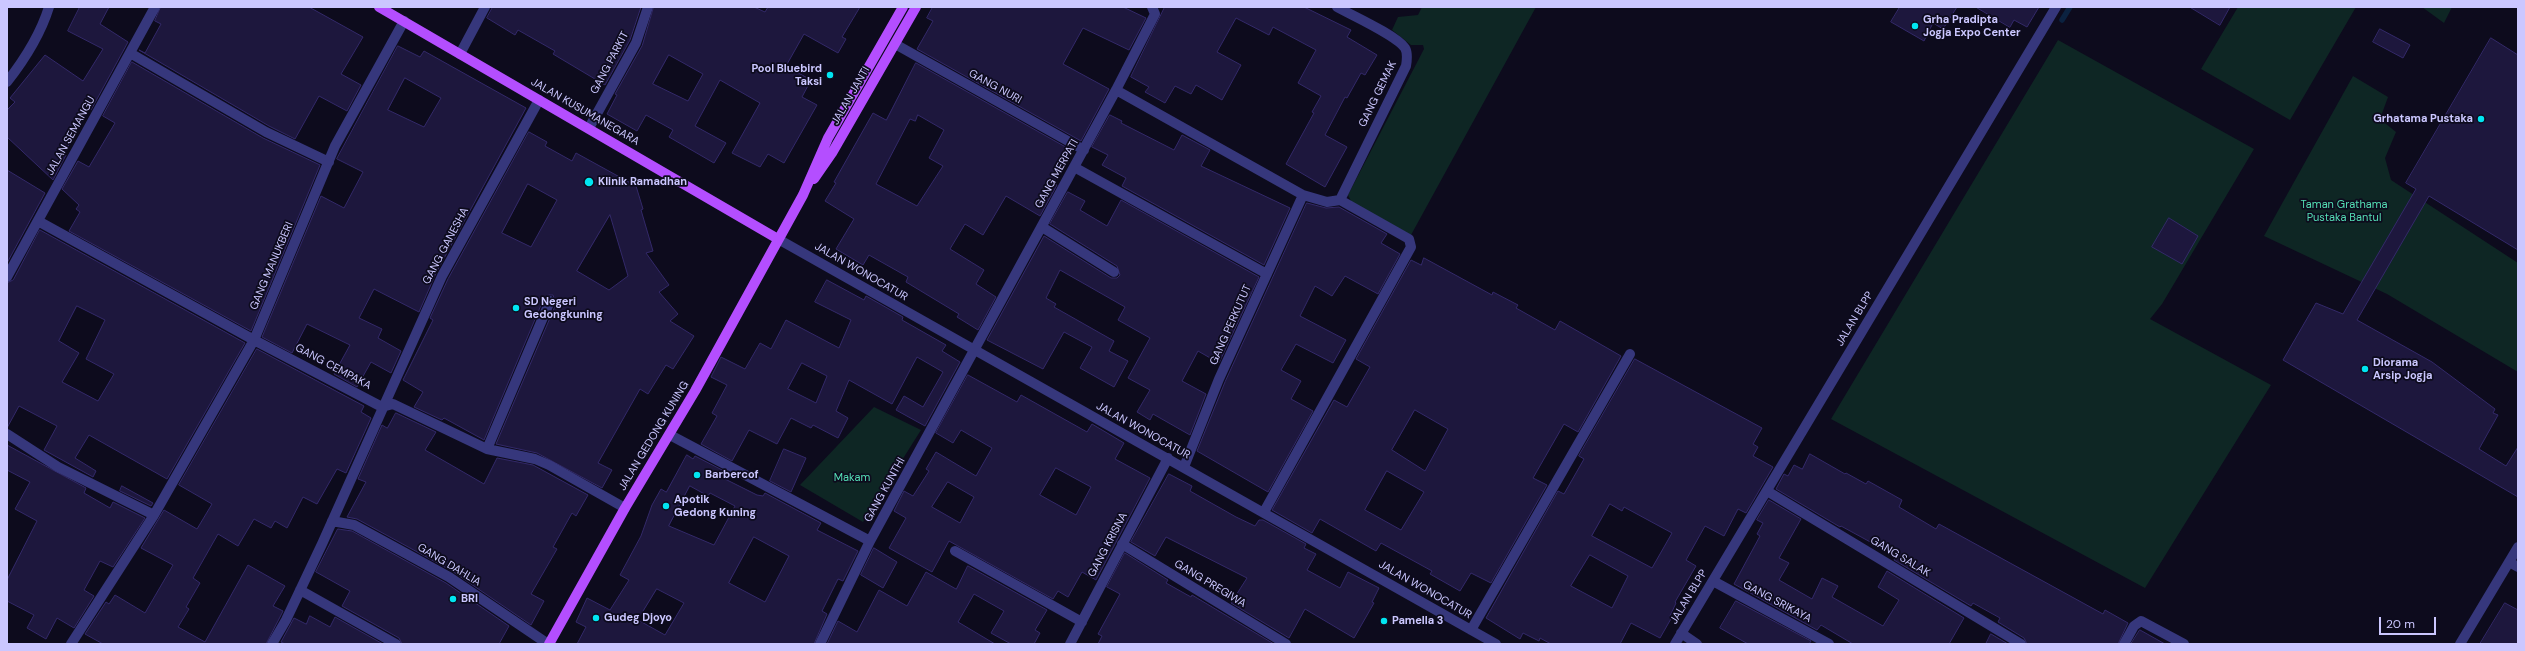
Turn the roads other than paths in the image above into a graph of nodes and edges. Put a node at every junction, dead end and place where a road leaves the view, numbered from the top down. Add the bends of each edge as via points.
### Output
1 (49, 7) edge
2 (155, 7) edge
3 (379, 7) edge
4 (485, 7) edge
5 (648, 7) edge
6 (903, 7) edge
7 (916, 7) edge
8 (1152, 7) edge
9 (1337, 7) edge
10 (2056, 7) edge
11 (404, 21) junction
12 (895, 44) junction
13 (130, 54) junction
14 (460, 54) junction
15 (7, 81) edge
16 (1116, 90) junction
17 (539, 100) junction
18 (589, 128) junction
19 (1084, 150) junction
20 (329, 162) junction
21 (1074, 167) junction
22 (803, 195) junction
23 (1303, 195) junction
24 (1340, 200) junction
25 (38, 221) junction
26 (1042, 227) junction
27 (778, 239) junction
28 (1114, 272) dead end
29 (1267, 274) junction
30 (7, 277) edge
31 (550, 301) dead end
32 (254, 340) junction
33 (974, 351) junction
34 (1630, 354) dead end
35 (382, 407) junction
36 (7, 434) edge
37 (670, 435) junction
38 (487, 448) junction
39 (1168, 458) junction
40 (1184, 467) junction
41 (1767, 491) junction
42 (625, 508) junction
43 (1264, 512) junction
44 (154, 515) junction
45 (332, 521) junction
46 (870, 541) junction
47 (1122, 544) junction
48 (2518, 547) edge
49 (955, 551) dead end
50 (2509, 562) junction
51 (2518, 567) edge
52 (1713, 581) junction
53 (300, 590) junction
54 (1082, 622) junction
55 (1471, 630) junction
56 (1681, 633) junction
57 (71, 644) edge
58 (272, 644) edge
59 (396, 644) edge
60 (549, 644) edge
61 (820, 644) edge
62 (1070, 644) edge
63 (1286, 644) edge
64 (1496, 644) edge
65 (1675, 644) edge
66 (1697, 644) edge
67 (1829, 644) edge
68 (2021, 644) edge
69 (2124, 644) edge
70 (2184, 644) edge
71 (2460, 644) edge

1 - 15 street via 30,52
2 - 13 street, JALAN SEMANGU
3 - 11 main road, JALAN KUSUMANEGARA
4 - 14 street
5 - 18 street, GANG PARKIT via 636,43
6 - 22 main road, JALAN JANTI via 828,138
7 - 12 main road, JALAN JANTI
8 - 16 street, GANG MERPATI via 1155,14
9 - 24 street, GANG GEMAK via 1393,38 1405,48 1407,56 1406,66
10 - 41 street, JALAN BLPP
11 - 14 main road, JALAN KUSUMANEGARA
11 - 20 street, GANG MANUKBERI
12 - 19 street, GANG NURI
12 - 22 main road, JALAN JANTI via 832,153
13 - 20 street via 266,132
13 - 25 street, JALAN SEMANGU
14 - 17 main road, JALAN KUSUMANEGARA
16 - 19 street, GANG MERPATI
16 - 23 street
17 - 18 main road, JALAN KUSUMANEGARA
17 - 35 street, GANG GANESHA via 442,276
18 - 27 main road, JALAN KUSUMANEGARA
19 - 21 street, GANG MERPATI
20 - 32 street, GANG MANUKBERI
21 - 26 street, GANG MERPATI
21 - 29 street
22 - 27 main road, JALAN JANTI
23 - 24 street via 1327,202
23 - 29 street, GANG PERKUTUT
24 - 43 street via 1409,239 1410,247
25 - 30 street, JALAN SEMANGU
25 - 32 street, GANG CEMPAKA
26 - 28 street
26 - 33 street, GANG MERPATI
27 - 33 street, JALAN WONOCATUR
27 - 37 main road, JALAN GEDONG KUNING
29 - 40 street, GANG PERKUTUT via 1219,379
31 - 38 street
32 - 35 street, GANG CEMPAKA
32 - 44 street, GANG MANUKBERI
33 - 39 street, JALAN WONOCATUR
33 - 46 street, GANG KUNTHI
34 - 55 street
35 - 38 street, GANG CEMPAKA via 393,404 406,409
35 - 45 street, GANG GANESHA
36 - 44 street via 58,467
37 - 42 main road, JALAN GEDONG KUNING
37 - 46 street
38 - 42 street, GANG CEMPAKA via 535,458
39 - 40 street, JALAN WONOCATUR
39 - 47 street, GANG KRISNA
40 - 43 street, JALAN WONOCATUR
41 - 52 street, JALAN BLPP
41 - 68 street, GANG SALAK
42 - 60 main road, JALAN GEDONG KUNING
43 - 55 street, JALAN WONOCATUR
44 - 57 street, GANG MANUKBERI
45 - 53 street, GANG GANESHA
45 - 60 street, GANG DAHLIA via 354,525 449,577
46 - 61 street, GANG KUNTHI
47 - 54 street, GANG KRISNA
47 - 63 street, GANG PREGIWA
48 - 50 street
49 - 54 street
50 - 51 street
50 - 71 street
52 - 56 street, JALAN BLPP
52 - 67 street, GANG SRIKAYA
53 - 58 street, GANG GANESHA
53 - 59 street
54 - 62 street, GANG KRISNA
55 - 64 street, JALAN WONOCATUR
56 - 65 street, JALAN BLPP
56 - 66 street
69 - 70 street via 2137,622 2144,622

